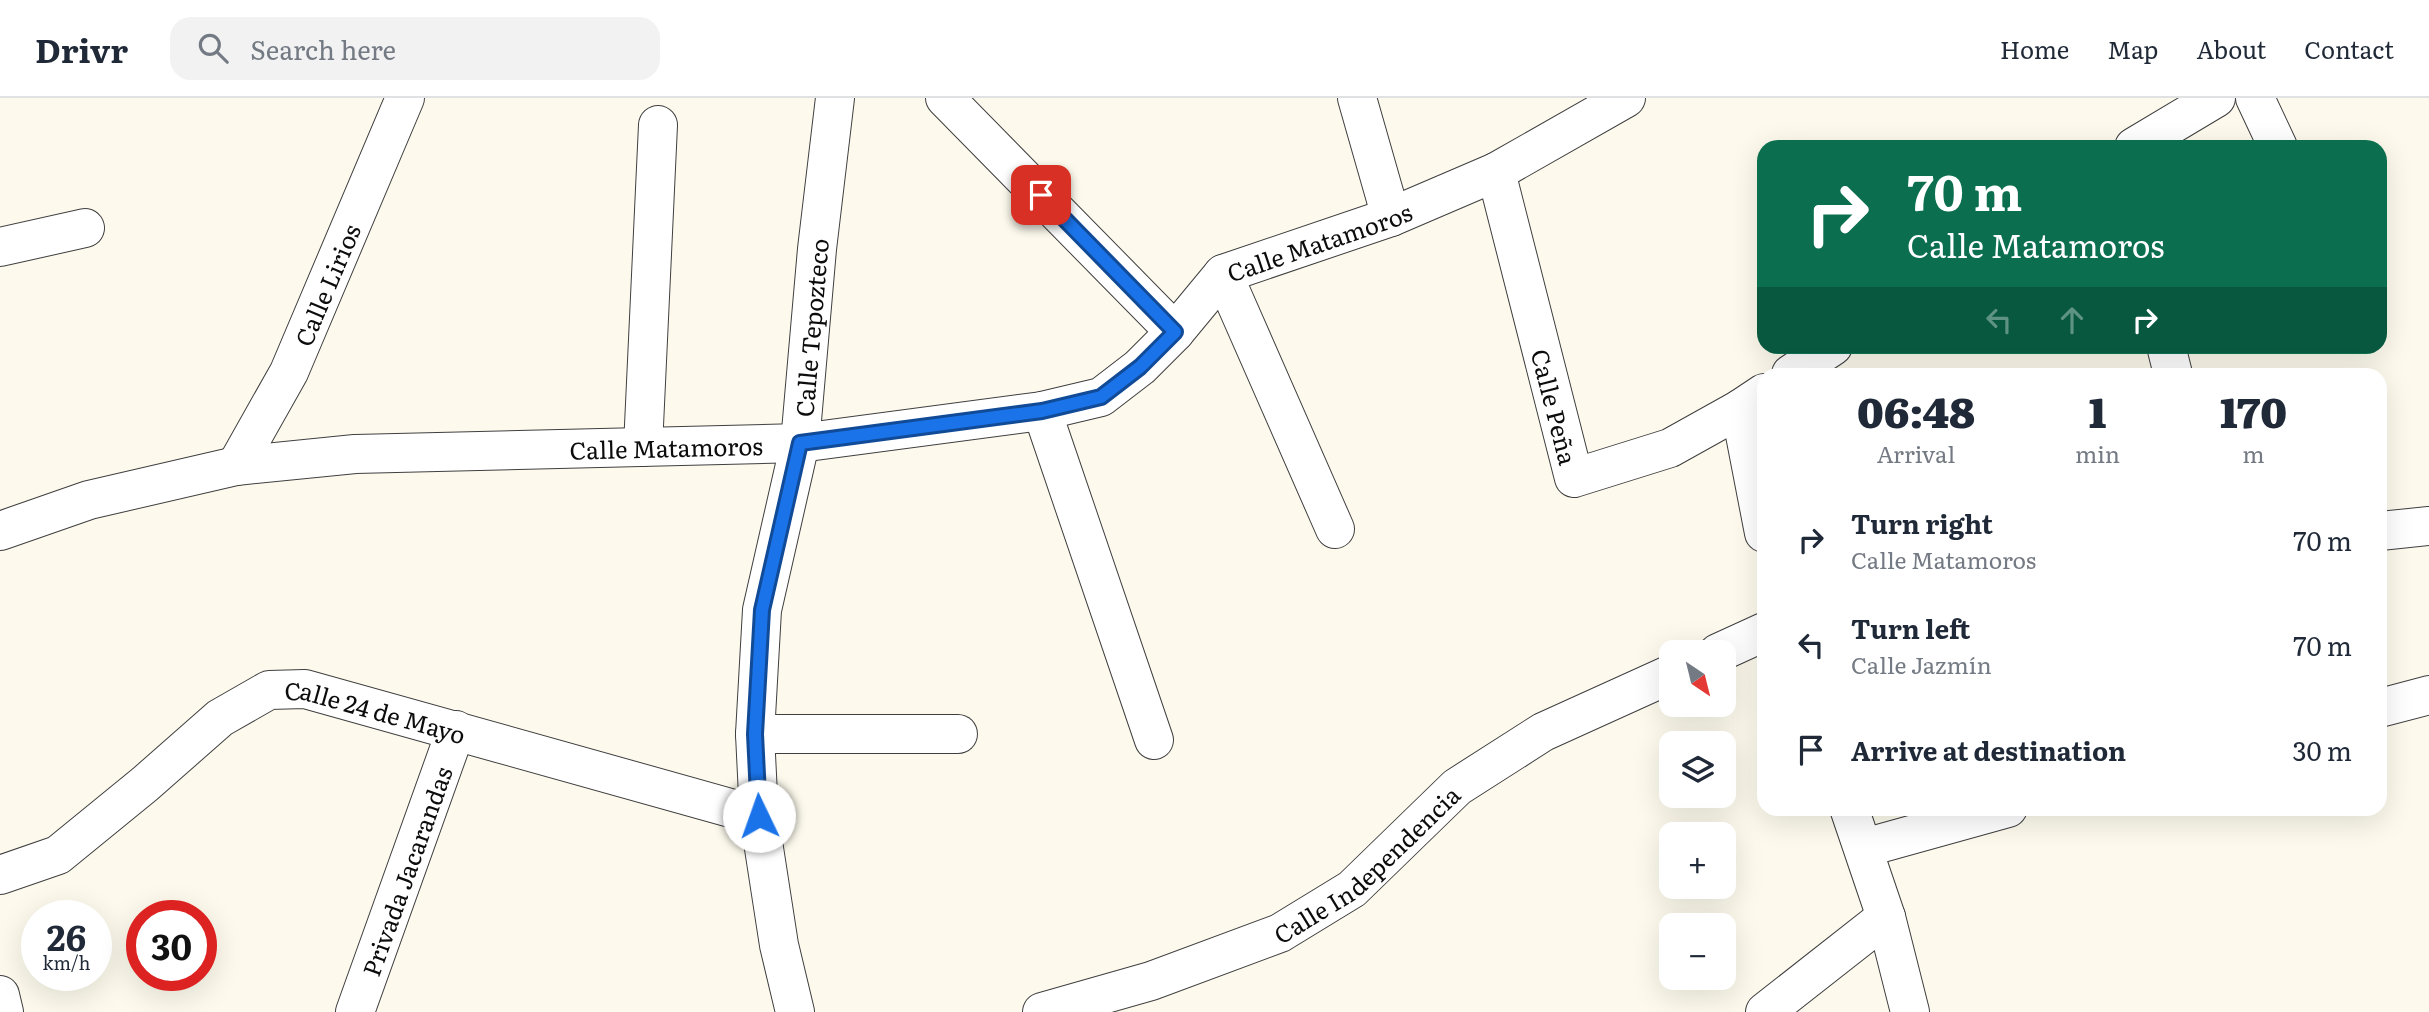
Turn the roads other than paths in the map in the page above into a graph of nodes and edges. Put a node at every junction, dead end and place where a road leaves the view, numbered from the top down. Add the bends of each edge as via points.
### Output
1 (405, 98) edge
2 (835, 98) edge
3 (945, 98) edge
4 (1357, 98) edge
5 (1626, 98) edge
6 (2216, 98) edge
7 (2255, 98) edge
8 (658, 125) dead end
9 (2146, 140) edge
10 (2275, 140) edge
11 (1496, 172) junction
12 (1391, 217) junction
13 (85, 228) dead end
14 (0, 247) edge
15 (1223, 274) junction
16 (1175, 332) junction
17 (1821, 354) edge
18 (1800, 368) edge
19 (1752, 401) edge
20 (1042, 411) junction
21 (800, 443) junction
22 (642, 447) junction
23 (1757, 456) edge
24 (236, 466) junction
25 (2429, 526) edge
26 (1335, 529) dead end
27 (2387, 530) edge
28 (0, 531) edge
29 (1757, 635) edge
30 (1736, 645) edge
31 (1659, 679) edge
32 (2429, 695) edge
33 (2387, 706) edge
34 (456, 730) junction
35 (755, 734) junction
36 (958, 734) dead end
37 (1154, 740) dead end
38 (759, 816) junction
39 (1852, 816) edge
40 (1979, 816) edge
41 (1864, 848) junction
42 (0, 874) edge
43 (1886, 917) junction
44 (0, 995) edge
45 (4, 1012) edge
46 (355, 1012) edge
47 (795, 1012) edge
48 (1042, 1012) edge
49 (1765, 1012) edge
50 (1910, 1012) edge

1 - 24 street, Calle Lirios via 289,372
2 - 21 street, Calle Tepozteco
3 - 16 street
4 - 12 street
5 - 11 street, Calle Matamoros
6 - 9 street
7 - 10 street
8 - 22 street
11 - 12 street, Calle Matamoros
11 - 19 street, Calle Peña via 1574,478 1670,448
12 - 15 street, Calle Matamoros
13 - 14 street
15 - 16 street, Calle Matamoros
15 - 26 street
16 - 20 street, Calle Matamoros via 1101,397
17 - 18 street
19 - 23 street
20 - 21 street, Calle Matamoros
20 - 37 street
21 - 22 street, Calle Matamoros
21 - 35 street, Calle Tepozteco via 762,610
22 - 24 street, Calle Matamoros via 355,454
24 - 28 street, Calle Matamoros via 89,500
25 - 27 street
29 - 30 street
31 - 48 street, Calle Independencia via 1543,732 1457,787 1352,889 1280,933 1151,981
32 - 33 street
34 - 38 street, Calle 24 de Mayo
34 - 42 street, Calle 24 de Mayo via 305,689 269,690 220,718 58,855
34 - 46 street, Privada Jacarandas
35 - 36 street
35 - 38 street, Calle Tepozteco
38 - 47 street, Calle Tepozteco via 779,945
39 - 41 street
40 - 41 street
41 - 43 street
43 - 49 street
43 - 50 street
44 - 45 street

